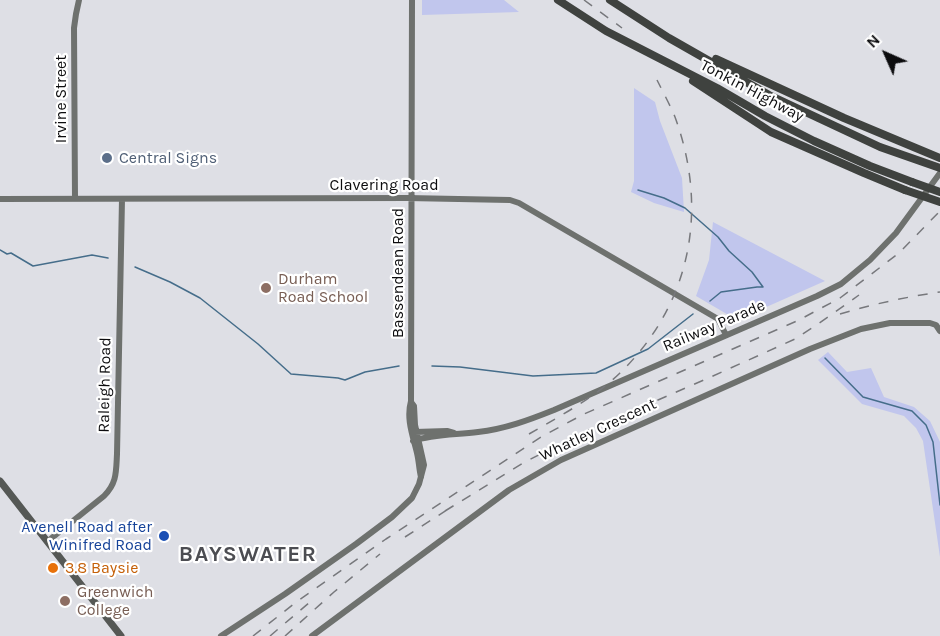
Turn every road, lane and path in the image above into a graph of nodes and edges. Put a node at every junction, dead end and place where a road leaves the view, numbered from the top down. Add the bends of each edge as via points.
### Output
1 (79, 0) edge
2 (412, 0) edge
3 (558, 0) edge
4 (610, 0) edge
5 (660, 60) junction
6 (940, 158) edge
7 (928, 159) junction
8 (940, 168) edge
9 (940, 173) edge
10 (940, 192) edge
11 (412, 198) junction
12 (0, 199) edge
13 (75, 199) junction
14 (122, 199) junction
15 (940, 202) edge
16 (940, 331) edge
17 (726, 334) junction
18 (414, 432) junction
19 (454, 433) junction
20 (416, 440) junction
21 (0, 481) edge
22 (48, 541) junction
23 (121, 636) edge
24 (221, 636) edge
25 (312, 636) edge

1 - 13 street, Irvine Street via 74,28
2 - 11 street, Bassendean Road
3 - 5 highway, Tonkin Highway
4 - 7 highway, Tonkin Highway via 769,95 880,147
5 - 10 highway, Tonkin Highway, bridge via 814,141
5 - 15 highway, bridge via 771,132 864,174
6 - 7 highway
7 - 8 highway, Tonkin Highway
9 - 17 street, Railway Parade via 896,233 841,284
11 - 14 street, Clavering Road
11 - 17 street, Clavering Road via 502,199 519,203 718,319
11 - 18 street, Bassendean Road
12 - 13 street, Clavering Road
13 - 14 street, Clavering Road
14 - 22 street, Raleigh Road via 115,479 104,496
16 - 25 street, Whatley Crescent via 930,323 890,323 861,329 561,460 509,490
17 - 19 street, Railway Parade via 514,426
18 - 19 street, Railway Parade
18 - 20 street
19 - 20 street, Railway Parade
20 - 24 street via 421,477 412,498 392,517
21 - 22 main road
22 - 23 main road

